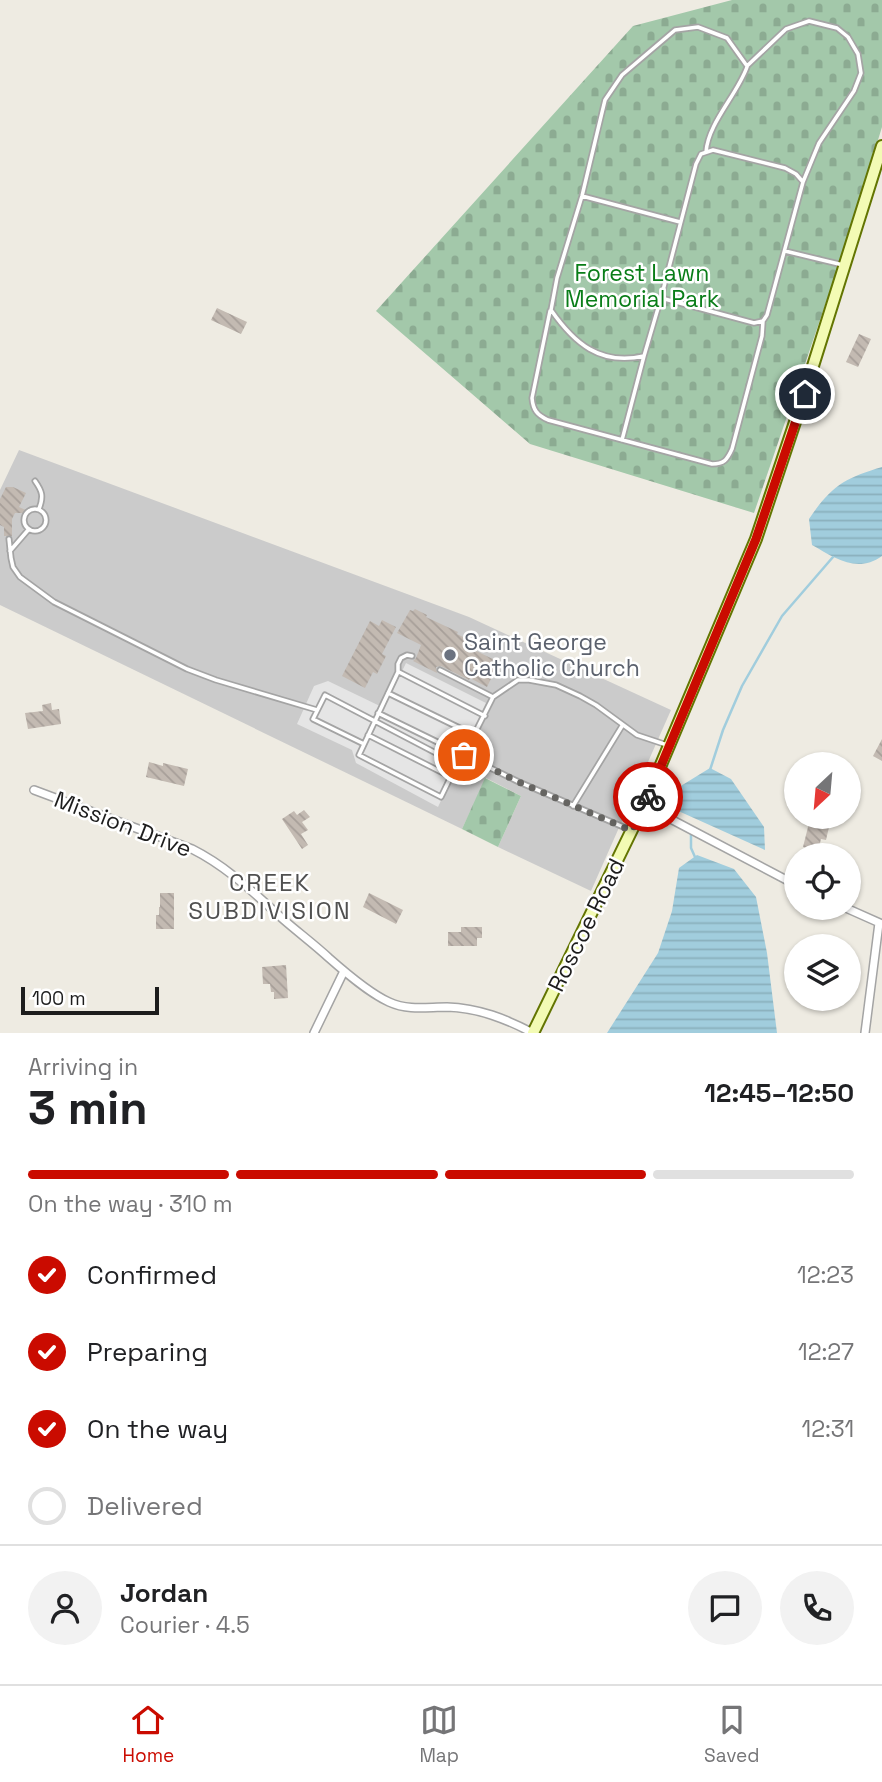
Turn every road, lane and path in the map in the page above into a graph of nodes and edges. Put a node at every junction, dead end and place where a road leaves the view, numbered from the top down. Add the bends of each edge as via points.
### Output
1 (747, 66) junction
2 (882, 146) edge
3 (706, 152) junction
4 (803, 183) junction
5 (582, 196) junction
6 (680, 222) junction
7 (785, 251) junction
8 (845, 266) junction
9 (661, 298) junction
10 (551, 310) junction
11 (763, 321) junction
12 (643, 356) junction
13 (622, 440) junction
14 (34, 481) dead end
15 (39, 509) junction
16 (29, 529) junction
17 (9, 539) dead end
18 (10, 551) junction
19 (412, 656) dead end
20 (440, 670) dead end
21 (398, 672) junction
22 (388, 693) junction
23 (494, 696) junction
24 (317, 710) junction
25 (378, 713) junction
26 (485, 716) junction
27 (375, 721) junction
28 (622, 726) junction
29 (368, 735) junction
30 (474, 735) junction
31 (364, 744) junction
32 (669, 746) junction
33 (464, 755) junction
34 (457, 764) junction
35 (451, 777) junction
36 (33, 790) dead end
37 (644, 805) junction
38 (573, 806) junction
39 (632, 831) junction
40 (784, 879) edge
41 (861, 914) edge
42 (881, 923) edge
43 (344, 971) junction
44 (314, 1033) edge
45 (533, 1033) edge
46 (865, 1033) edge

1 - 3 lane
1 - 4 lane via 786,29 809,21 837,28 858,54 861,73 854,91 819,143
1 - 5 lane via 727,38 698,27 675,30 622,75 605,100
2 - 8 main road, Roscoe Road
3 - 4 lane via 785,168
3 - 6 lane via 696,163
4 - 7 lane
5 - 6 lane
5 - 10 lane
6 - 9 lane
7 - 8 lane
7 - 11 lane
8 - 32 main road, Roscoe Road via 756,539
9 - 11 lane via 754,323
9 - 12 lane
10 - 12 lane via 565,330 591,351 608,358
10 - 13 lane via 531,398 533,407 548,420
11 - 13 lane via 727,460 712,464
12 - 13 lane
14 - 15 lane via 42,493
15 - 16 lane via 24,516
15 - 16 lane via 46,524 37,531
16 - 18 lane
17 - 18 lane
18 - 24 lane via 20,577 99,626 187,669
19 - 21 lane via 401,658
20 - 23 lane
21 - 22 lane
21 - 26 lane
22 - 25 lane
22 - 30 lane
23 - 26 lane
23 - 28 lane via 519,680 556,685 596,705
24 - 27 lane via 325,695
24 - 31 lane via 313,719
25 - 27 lane
25 - 33 lane
26 - 30 lane
27 - 29 lane
27 - 34 lane
28 - 32 lane via 636,736
28 - 38 lane
29 - 31 lane
29 - 35 lane
30 - 33 lane
31 - 35 lane via 359,755 441,797
32 - 37 main road, Roscoe Road
33 - 34 lane
33 - 38 lane
34 - 35 lane
36 - 43 street, Mission Drive via 212,859
37 - 39 main road, Roscoe Road
37 - 40 street
38 - 39 lane
39 - 45 main road, Roscoe Road
41 - 42 street
42 - 46 street
43 - 44 street
43 - 45 street, Mission Drive via 400,1006 488,1013

